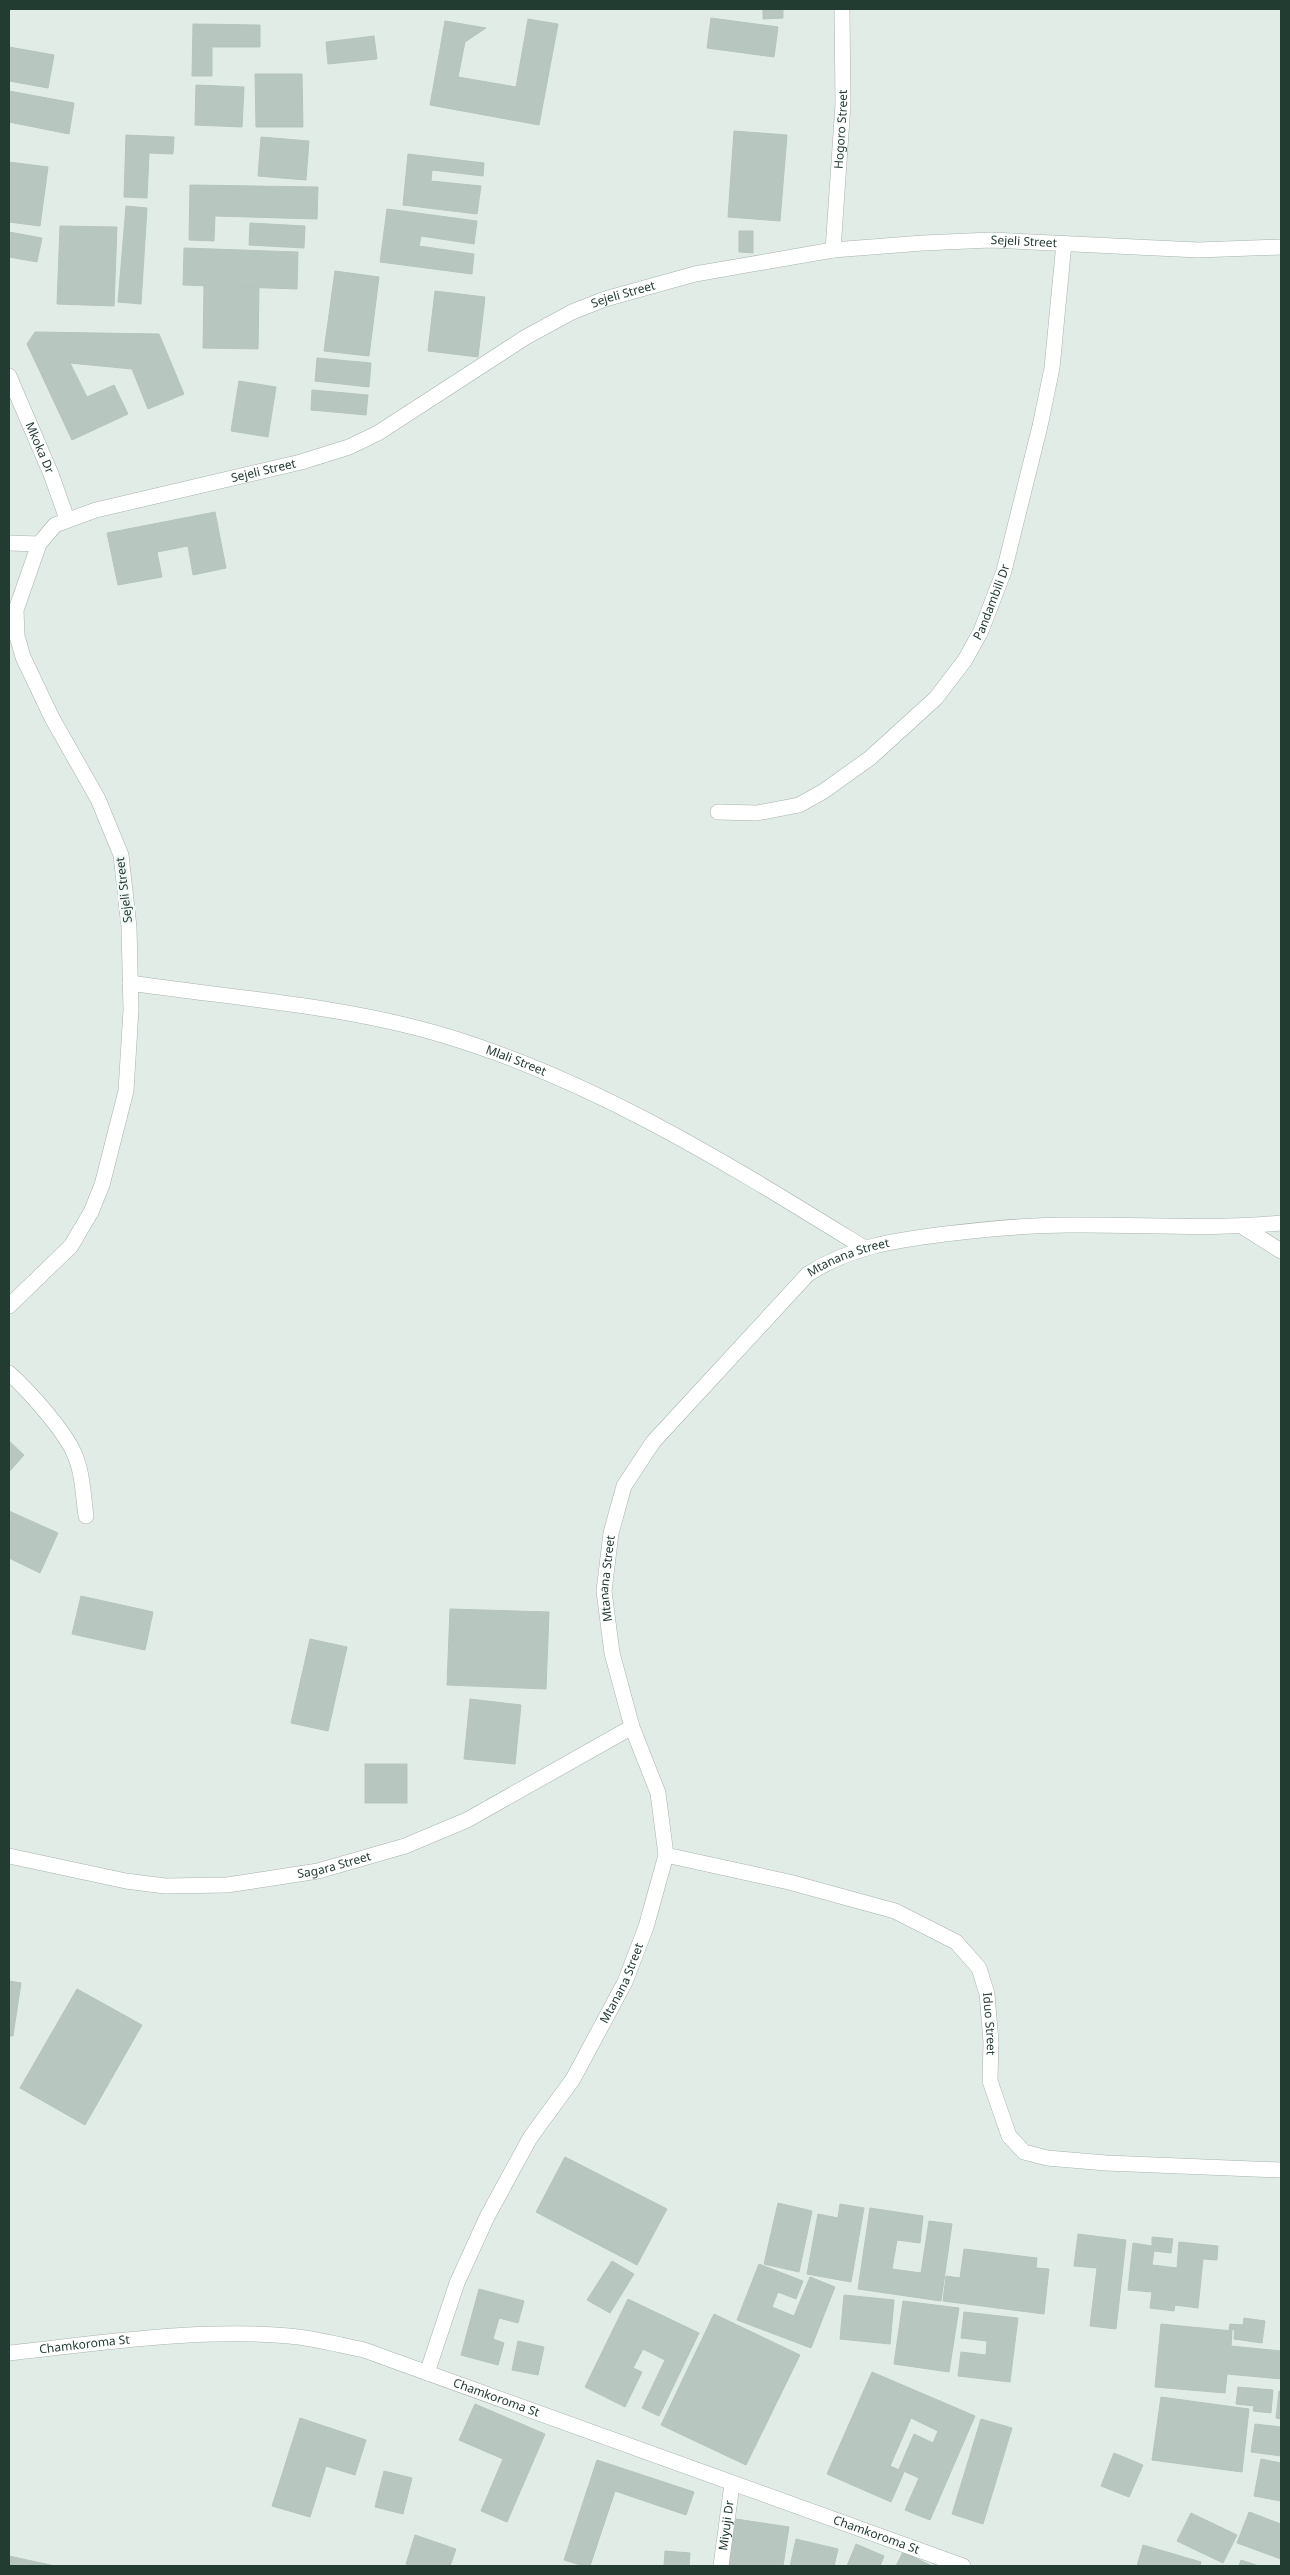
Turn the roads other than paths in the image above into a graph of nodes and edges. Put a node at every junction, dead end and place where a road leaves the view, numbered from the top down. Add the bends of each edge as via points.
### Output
1 (842, 9) edge
2 (1064, 243) junction
3 (1281, 246) edge
4 (833, 250) junction
5 (9, 376) edge
6 (67, 519) junction
7 (9, 543) edge
8 (39, 544) junction
9 (718, 812) dead end
10 (130, 983) junction
11 (1281, 1223) edge
12 (1243, 1227) junction
13 (863, 1248) junction
14 (1281, 1251) edge
15 (9, 1306) edge
16 (9, 1373) edge
17 (86, 1516) dead end
18 (632, 1727) junction
19 (666, 1855) junction
20 (9, 1856) edge
21 (1281, 2170) edge
22 (9, 2353) edge
23 (427, 2373) junction
24 (732, 2484) junction
25 (720, 2566) edge
26 (963, 2566) edge

1 - 4 street, Hogoro Street via 843,104
2 - 3 street, Sejeli Street via 1198,250
2 - 4 street, Sejeli Street via 923,242
2 - 9 street, Pandambili Dr via 1052,368 1040,426 1004,571 982,630 965,660 936,698 870,758 824,791 799,804 757,813
4 - 6 street, Sejeli Street via 695,274 605,299 552,322 378,433 349,447 301,462
5 - 6 street, Mkoka Dr
6 - 8 street, Sejeli Street via 50,530
7 - 8 street
8 - 10 street, Sejeli Street via 16,610 17,636 23,658 52,718 98,799 121,855 129,927
10 - 13 street, Mlali Street via 348,1013 438,1034 515,1060 630,1110 735,1168
10 - 15 street, Sejeli Street via 126,1090 102,1185 71,1246
11 - 12 street, Mtanana Street
12 - 13 street, Mtanana Street via 1067,1224 972,1231
12 - 14 street
13 - 18 street, Mtanana Street via 830,1260 808,1274 653,1442 624,1486 611,1533 604,1591 612,1653
16 - 17 street via 74,1451 82,1480
18 - 19 street, Mtanana Street via 658,1793
18 - 20 street, Sagara Street via 467,1820 405,1846 318,1871 227,1885 165,1886
19 - 21 street, Iduo Street via 895,1910 956,1942 979,1968 987,1994 990,2081 1009,2136 1024,2152 1047,2158 1106,2163
19 - 23 street, Mtanana Street via 646,1927 625,1982 572,2078 530,2138 488,2217 457,2283
22 - 23 street, Chamkoroma St via 151,2338 289,2336 364,2350
23 - 24 street, Chamkoroma St
24 - 25 street, Miyuji Dr
24 - 26 street, Chamkoroma St

